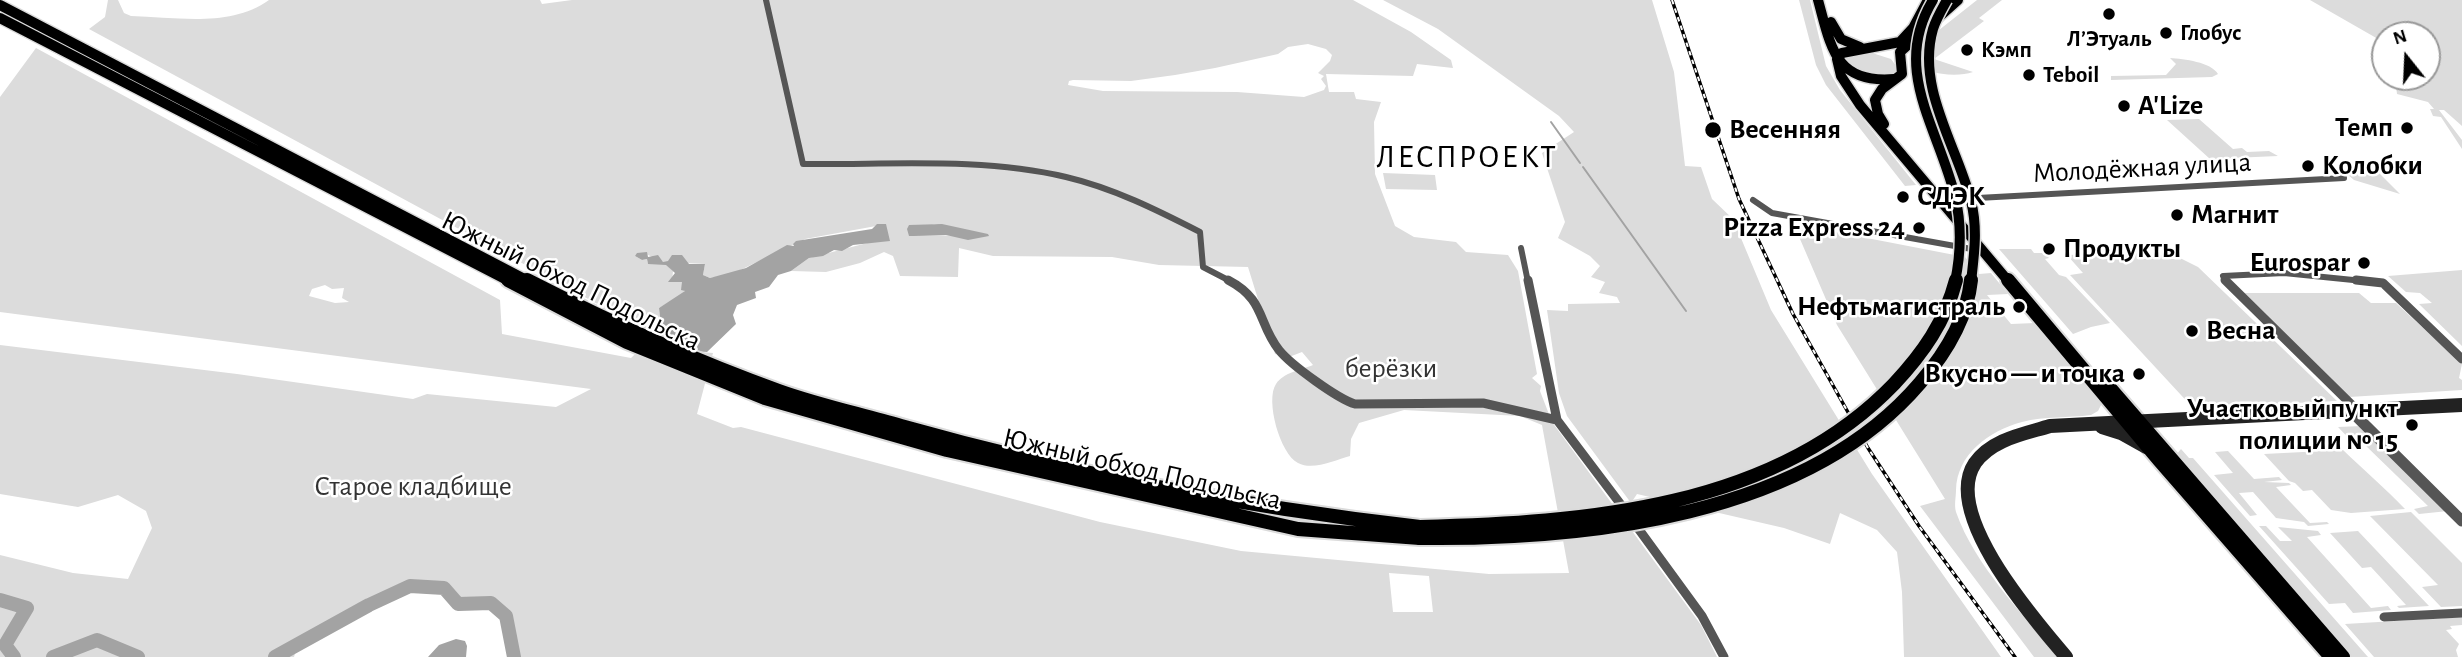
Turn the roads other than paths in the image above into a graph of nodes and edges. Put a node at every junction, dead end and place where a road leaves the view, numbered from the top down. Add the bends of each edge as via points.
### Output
1 (766, 0) edge
2 (1818, 0) edge
3 (1824, 0) edge
4 (1931, 0) edge
5 (1947, 0) edge
6 (1958, 0) edge
7 (0, 5) edge
8 (0, 18) edge
9 (1912, 35) junction
10 (1866, 50) junction
11 (1837, 62) junction
12 (1899, 62) junction
13 (1894, 79) junction
14 (2344, 178) dead end
15 (1753, 200) dead end
16 (1945, 200) junction
17 (1521, 248) dead end
18 (1983, 249) junction
19 (2462, 359) edge
20 (2094, 381) junction
21 (2462, 405) edge
22 (2354, 410) junction
23 (1557, 420) junction
24 (2133, 421) junction
25 (2092, 424) junction
26 (2160, 460) junction
27 (2462, 521) edge
28 (1420, 533) junction
29 (2462, 613) edge
30 (2384, 617) dead end
31 (1724, 657) edge
32 (2066, 657) edge
33 (2331, 657) edge
34 (2343, 657) edge

1 - 23 street via 803,164 923,164 1045,173 1087,183 1144,203 1200,232 1203,267 1245,289 1279,350 1341,400 1355,404 1483,403
2 - 11 main road
3 - 10 main road via 1832,28 1844,41
4 - 9 main road
4 - 28 main road, Южный обход Подольска, bridge via 1921,20 1913,59 1953,190 1960,228 1958,273 1928,345 1888,393 1824,441 1783,462 1700,493 1538,523
5 - 28 main road, Южный обход Подольска, bridge via 1933,27 1928,62 1931,86 1968,189 1976,230 1976,276 1962,324 1906,401 1871,430 1800,472 1660,520 1495,539
6 - 9 main road
7 - 28 main road, Южный обход Подольска via 628,331 781,391 954,441 1132,483
8 - 28 main road, Южный обход Подольска via 628,342 765,398 947,450 1284,526
9 - 10 main road via 1893,46
9 - 12 main road
10 - 11 main road via 1841,53
10 - 12 main road
11 - 13 main road via 1861,78
11 - 16 main road via 1840,76 1860,104
12 - 13 main road via 1903,70
13 - 16 main road via 1875,98 1878,117
14 - 16 street, Молодёжная улица
15 - 18 street via 1772,213
16 - 18 main road
16 - 24 main road
17 - 23 street
18 - 20 main road
19 - 22 street via 2383,283 2284,274 2223,276
20 - 24 main road
20 - 25 main road via 2108,411 2107,418
21 - 22 main road
22 - 24 main road
22 - 27 street
23 - 31 street via 1686,593
24 - 25 main road
24 - 26 main road
24 - 34 main road
25 - 26 main road via 2142,444
25 - 32 main road via 2030,429 2008,437 1981,457 1970,475 1969,513 1987,554
26 - 33 main road
29 - 30 street

